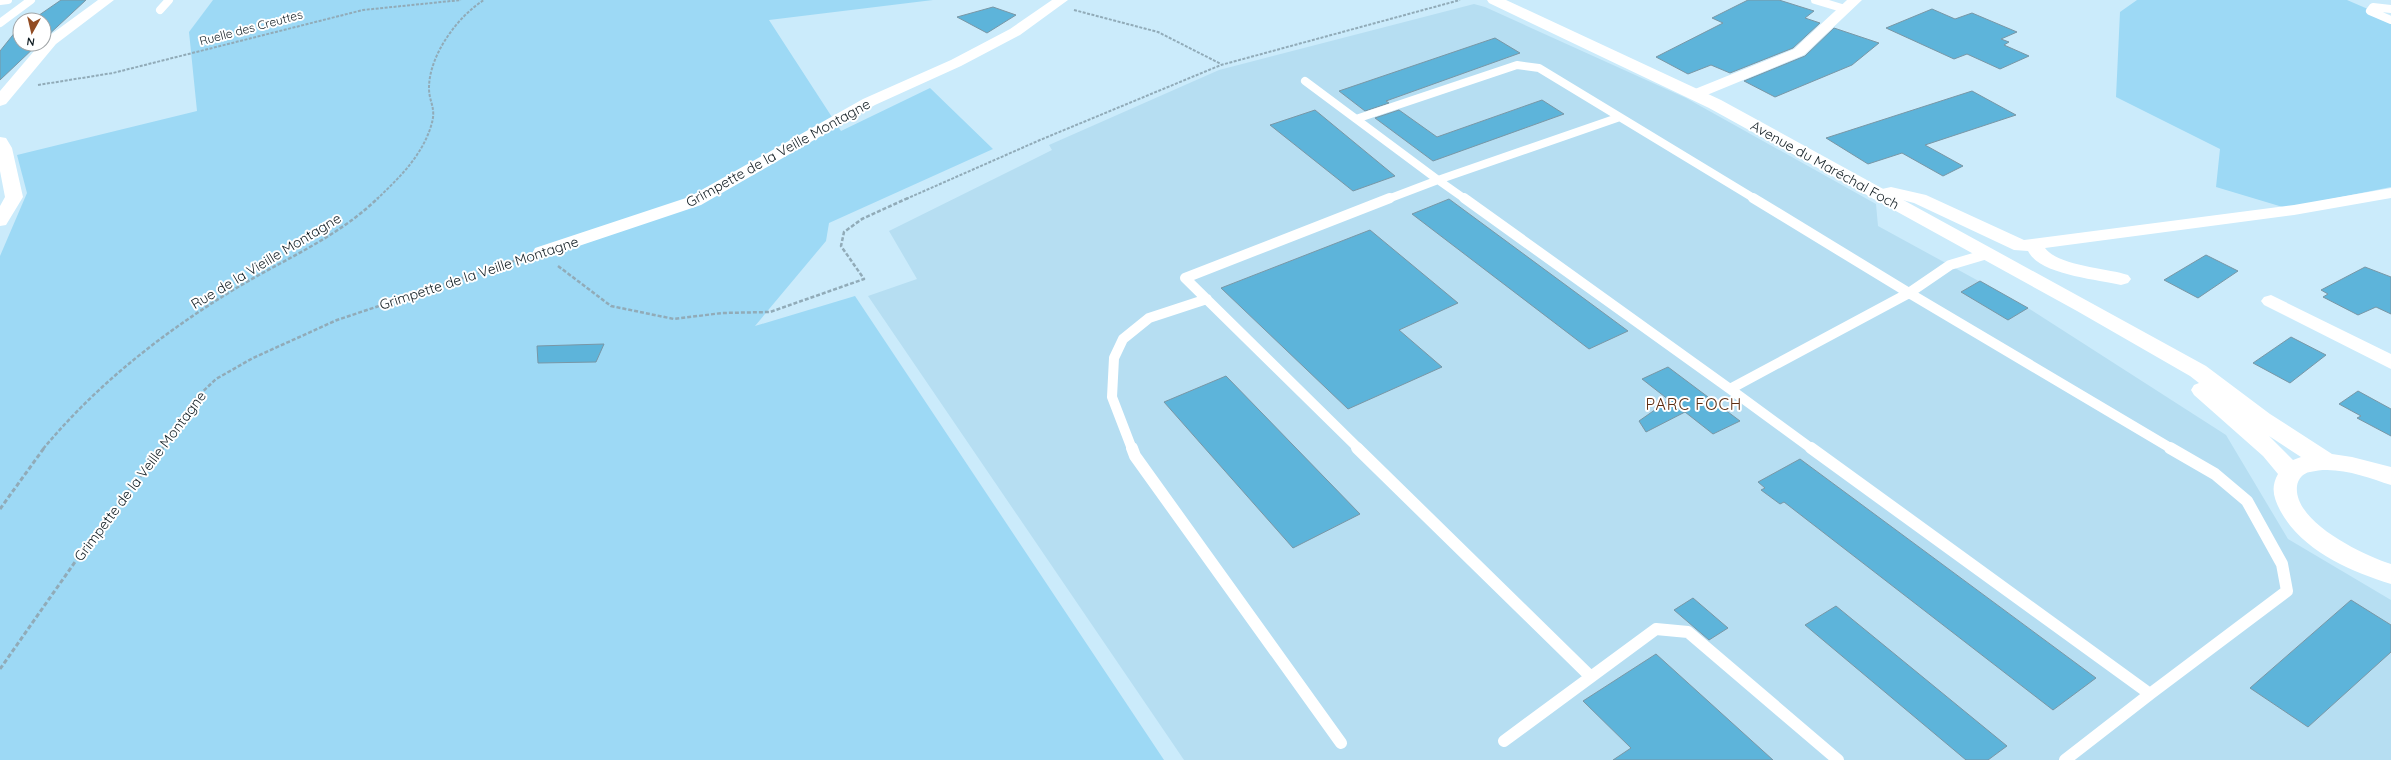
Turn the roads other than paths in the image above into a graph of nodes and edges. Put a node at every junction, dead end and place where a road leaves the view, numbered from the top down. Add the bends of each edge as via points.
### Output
1 (8, 0) edge
2 (31, 0) edge
3 (107, 0) edge
4 (169, 0) edge
5 (1494, 0) edge
6 (1815, 0) edge
7 (0, 1) edge
8 (1060, 1) edge
9 (1850, 4) edge
10 (2391, 9) edge
11 (160, 10) dead end
12 (2391, 20) edge
13 (0, 23) edge
14 (1304, 81) dead end
15 (1696, 94) junction
16 (0, 101) edge
17 (1620, 117) junction
18 (1356, 119) junction
19 (0, 142) edge
20 (1438, 180) junction
21 (2391, 193) edge
22 (1879, 195) junction
23 (0, 221) edge
24 (2034, 245) junction
25 (542, 252) road end
26 (1987, 254) junction
27 (2121, 279) dead end
28 (1909, 293) junction
29 (1206, 299) junction
30 (2271, 301) dead end
31 (2149, 343) junction
32 (2391, 362) edge
33 (1730, 389) junction
34 (2327, 462) junction
35 (2290, 473) junction
36 (2391, 476) edge
37 (2390, 574) edge
38 (1591, 677) junction
39 (2150, 694) junction
40 (1504, 741) dead end
41 (1341, 743) dead end
42 (1838, 760) edge
43 (2065, 760) edge

1 - 7 lane
2 - 13 lane
3 - 16 street via 51,41
4 - 11 lane
5 - 15 main road, Avenue du Maréchal Foch
6 - 9 lane
8 - 25 street, Grimpette de la Veille Montagne via 1015,32 956,63 869,102 695,201
9 - 15 street via 1799,52
10 - 12 lane via 2373,7 2370,11
14 - 18 lane
15 - 22 main road, Avenue du Maréchal Foch
17 - 18 lane via 1539,68 1517,65
17 - 20 lane
17 - 28 lane
18 - 20 lane
19 - 23 street via 4,148 14,197
20 - 29 lane via 1185,278
20 - 33 lane
21 - 24 street via 2294,210
22 - 24 street via 1891,192 1920,199 2021,246
22 - 26 main road, Avenue du Maréchal Foch
24 - 27 street via 2041,258 2051,263 2111,274
26 - 28 lane via 1950,265
26 - 31 main road, Avenue du Maréchal Foch
28 - 33 lane
28 - 39 lane via 2214,474 2248,501 2282,564 2287,591
29 - 38 lane
29 - 41 lane via 1149,318 1123,339 1114,358 1112,397 1135,456
30 - 32 street
31 - 34 main road via 2198,371 2262,420
31 - 35 main road via 2271,450
33 - 39 lane
34 - 35 main road via 2305,464
34 - 36 main road via 2348,464
35 - 37 main road via 2284,486 2288,504 2303,524 2326,544 2356,561
38 - 40 lane
38 - 42 lane via 1656,628 1688,632
39 - 43 lane

